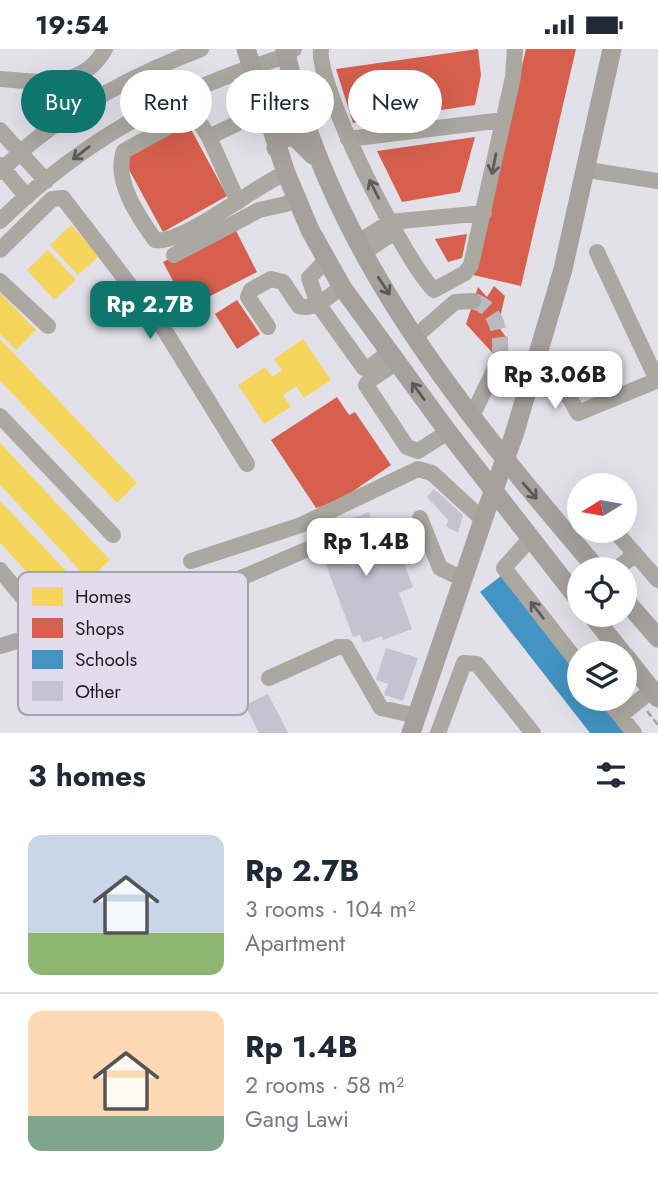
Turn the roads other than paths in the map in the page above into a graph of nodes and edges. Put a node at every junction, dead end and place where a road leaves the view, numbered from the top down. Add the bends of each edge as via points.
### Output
1 (105, 49) edge
2 (201, 49) edge
3 (321, 49) edge
4 (515, 49) edge
5 (612, 49) edge
6 (288, 51) edge
7 (248, 58) edge
8 (0, 79) edge
9 (503, 120) junction
10 (226, 129) edge
11 (0, 130) edge
12 (209, 137) junction
13 (348, 139) junction
14 (276, 148) junction
15 (22, 152) junction
16 (318, 161) junction
17 (1, 169) edge
18 (588, 170) junction
19 (286, 173) junction
20 (46, 181) junction
21 (658, 181) edge
22 (268, 184) junction
23 (27, 197) junction
24 (287, 200) junction
25 (238, 202) junction
26 (484, 213) junction
27 (0, 221) edge
28 (393, 226) junction
29 (360, 248) junction
30 (0, 250) edge
31 (597, 251) dead end
32 (174, 255) dead end
33 (326, 260) junction
34 (0, 281) edge
35 (342, 287) junction
36 (473, 301) dead end
37 (318, 304) junction
38 (48, 326) dead end
39 (268, 327) dead end
40 (416, 336) junction
41 (393, 357) junction
42 (499, 360) tunnel mouth
43 (553, 369) dead end
44 (657, 380) edge
45 (473, 414) junction
46 (0, 416) edge
47 (448, 432) junction
48 (247, 464) dead end
49 (484, 517) junction
50 (420, 519) dead end
51 (113, 535) dead end
52 (530, 539) junction
53 (626, 543) edge
54 (308, 549) dead end
55 (637, 556) joint
56 (587, 557) edge
57 (191, 561) dead end
58 (0, 570) edge
59 (248, 575) edge
60 (463, 579) junction
61 (658, 580) edge
62 (567, 585) edge
63 (18, 592) edge
64 (637, 614) edge
65 (601, 627) edge
66 (658, 638) edge
67 (18, 641) edge
68 (612, 641) edge
69 (0, 646) edge
70 (567, 649) edge
71 (637, 672) edge
72 (269, 678) dead end
73 (652, 691) edge
74 (616, 711) edge
75 (414, 725) edge
76 (438, 733) edge
77 (533, 733) edge
78 (634, 733) edge

1 - 8 street via 65,81
2 - 15 street via 140,73
3 - 13 street via 330,96
4 - 9 street
5 - 18 main road
6 - 7 street
6 - 16 main road
7 - 14 main road
7 -> 20 street via 105,135
9 - 13 street
9 -> 26 street
10 - 12 street
11 - 15 street
12 - 25 street
12 - 25 street via 198,120 186,117 124,151 118,166 127,192 159,241
28 -> 13 street
14 - 16 main road via 281,139 295,136
14 - 19 main road
15 - 17 street
15 - 20 street
16 - 29 main road
17 - 23 street
18 - 21 street
18 - 49 main road, bridge via 564,269
19 - 22 street
19 - 24 main road
20 - 23 street
22 - 24 street via 272,198
22 - 25 street
23 - 27 street
24 - 32 street
24 - 33 main road
26 - 28 street
26 - 28 street via 469,270 438,289 431,287
28 - 29 street
29 -> 40 main road
30 - 48 street via 52,198 63,198 165,331
31 - 44 street
33 - 35 main road
33 - 37 street via 309,278
34 - 38 street
35 - 37 street
35 - 41 main road
36 - 40 street via 455,302
37 - 39 street via 299,306 283,282 271,279 251,290 248,297
37 - 41 street via 364,368
40 - 45 main road
47 -> 41 main road
41 - 47 street via 366,385 407,447 418,451
42 - 45 street
43 - 44 street via 578,413
45 -> 56 main road via 520,480
46 - 51 street
47 - 52 main road
49 - 57 street via 432,473 418,469 301,525
49 - 60 main road
50 - 60 street via 440,568
52 - 62 main road
70 -> 52 street via 504,568
53 - 55 street
54 - 59 street
55 - 61 street
58 - 63 street
60 - 75 main road
64 - 66 main road
65 - 68 main road
67 - 69 street
71 - 73 main road
72 - 75 street via 346,647 382,708
74 - 78 street
76 - 77 street via 464,663 470,661

